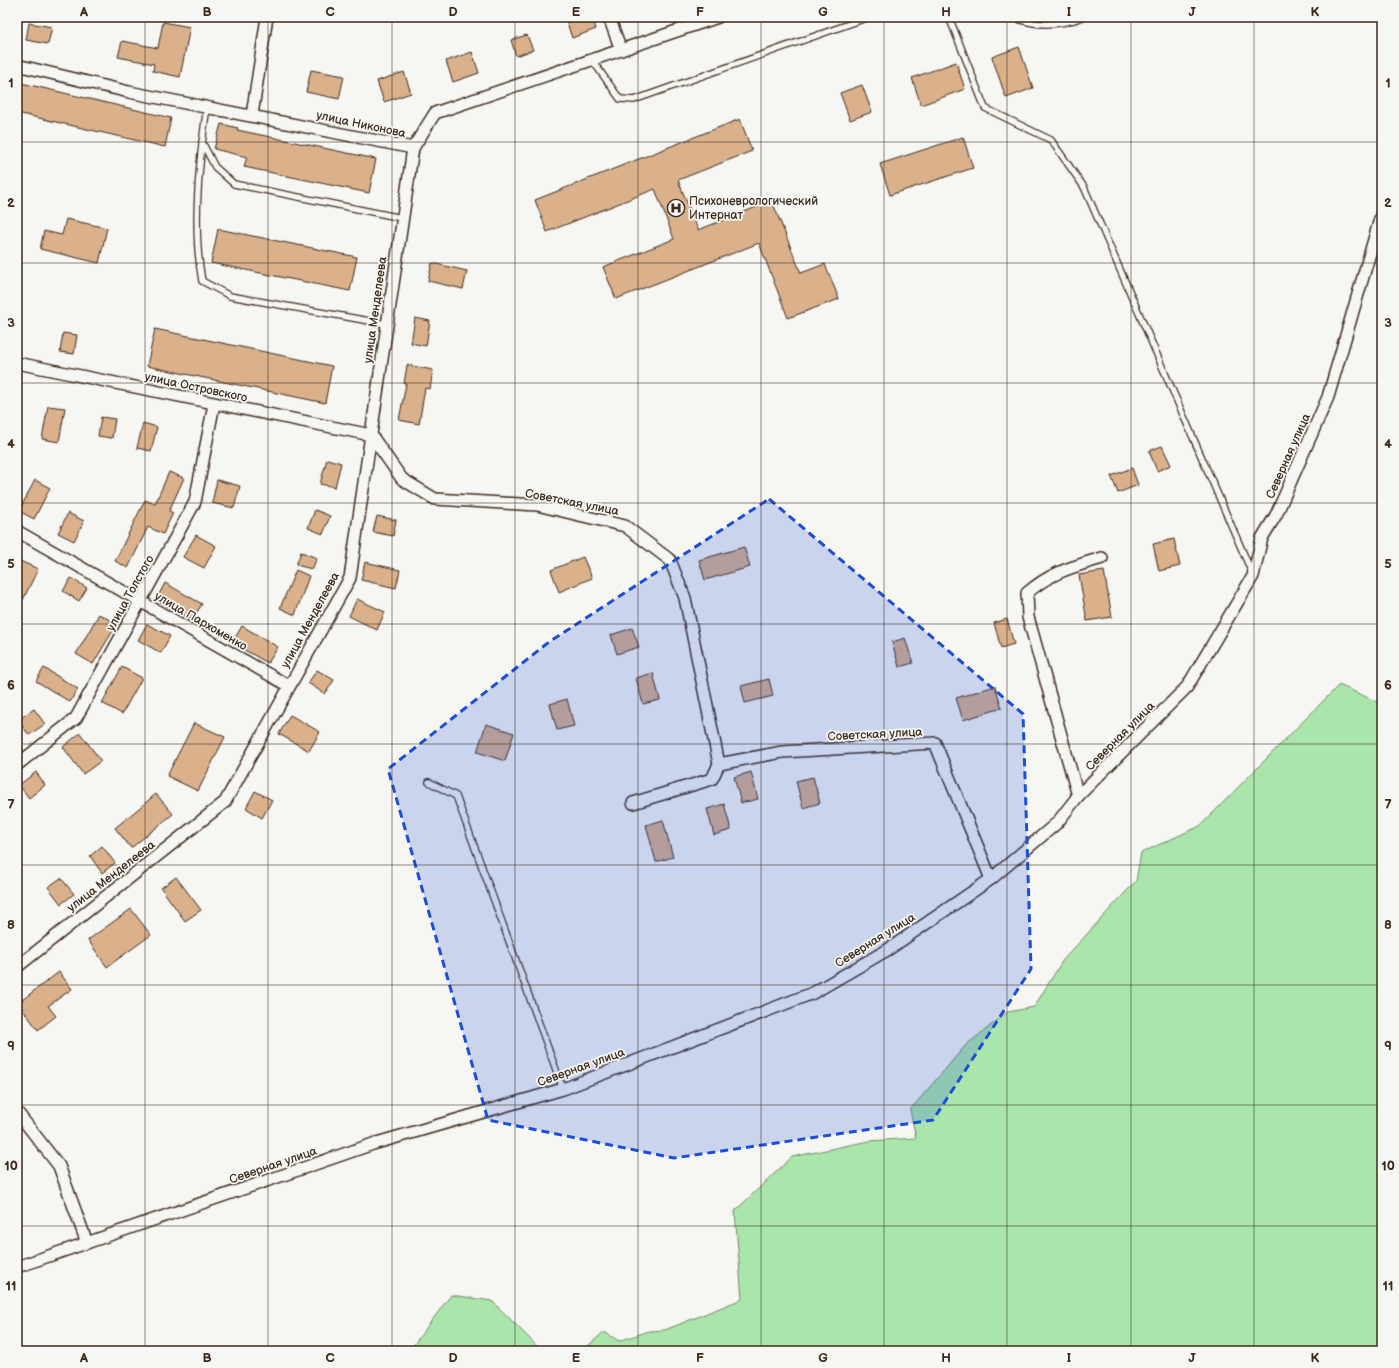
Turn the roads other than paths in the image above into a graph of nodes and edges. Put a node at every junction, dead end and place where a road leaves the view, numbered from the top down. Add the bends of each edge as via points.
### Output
1 (267, 17) edge
2 (609, 17) edge
3 (718, 17) edge
4 (869, 17) edge
5 (949, 17) edge
6 (1013, 17) edge
7 (1083, 17) edge
8 (621, 50) junction
9 (592, 60) junction
10 (17, 65) edge
11 (207, 107) junction
12 (252, 115) junction
13 (202, 141) junction
14 (413, 148) junction
15 (1382, 212) edge
16 (402, 218) junction
17 (386, 324) junction
18 (17, 363) edge
19 (214, 404) junction
20 (371, 436) junction
21 (17, 531) edge
22 (1102, 558) dead end
23 (1253, 576) junction
24 (140, 602) junction
25 (289, 686) junction
26 (719, 764) junction
27 (17, 765) edge
28 (429, 782) dead end
29 (1078, 796) junction
30 (633, 803) dead end
31 (991, 879) junction
32 (17, 966) edge
33 (563, 1089) junction
34 (17, 1112) edge
35 (87, 1243) junction
36 (17, 1267) edge

1 - 12 street
2 - 8 street
3 - 8 street, улица Никонова
4 - 9 lane via 634,100 620,99
5 - 23 lane via 985,108 1051,140 1084,187
6 - 7 lane via 1039,25 1066,23
8 - 9 street, улица Никонова
9 - 14 street, улица Никонова via 435,113
10 - 11 street, улица Никонова via 128,92
11 - 12 street, улица Никонова
11 - 13 lane
12 - 14 street, улица Никонова
13 - 16 lane via 214,167 234,184
13 - 17 lane via 198,258 202,281 230,296
14 - 16 street, улица Менделеева
15 - 23 street, Северная улица via 1328,397 1276,515 1262,538
16 - 17 street, улица Менделеева
17 - 20 street, улица Менделеева
18 - 19 street, улица Островского
19 - 20 street, улица Островского
19 - 24 street, улица Толстого via 195,502
20 - 25 street, улица Менделеева via 350,578
20 - 26 street, Советская улица via 402,479 435,499 537,505 625,526 670,560 685,598
21 - 24 street, улица Пархоменко
22 - 29 street via 1043,580 1027,593 1028,617
23 - 29 street, Северная улица via 1187,687
24 - 25 street, улица Пархоменко
24 - 27 street, улица Толстого via 76,718
25 - 32 street, улица Менделеева via 225,802
26 - 30 street via 712,779
26 - 31 street, Советская улица via 782,752 935,743
28 - 33 lane via 456,796
29 - 31 street, Северная улица via 1057,823
31 - 33 street, Северная улица via 889,949 813,993
33 - 35 street, Северная улица via 373,1144
34 - 35 street via 59,1166
35 - 36 street, Северная улица

